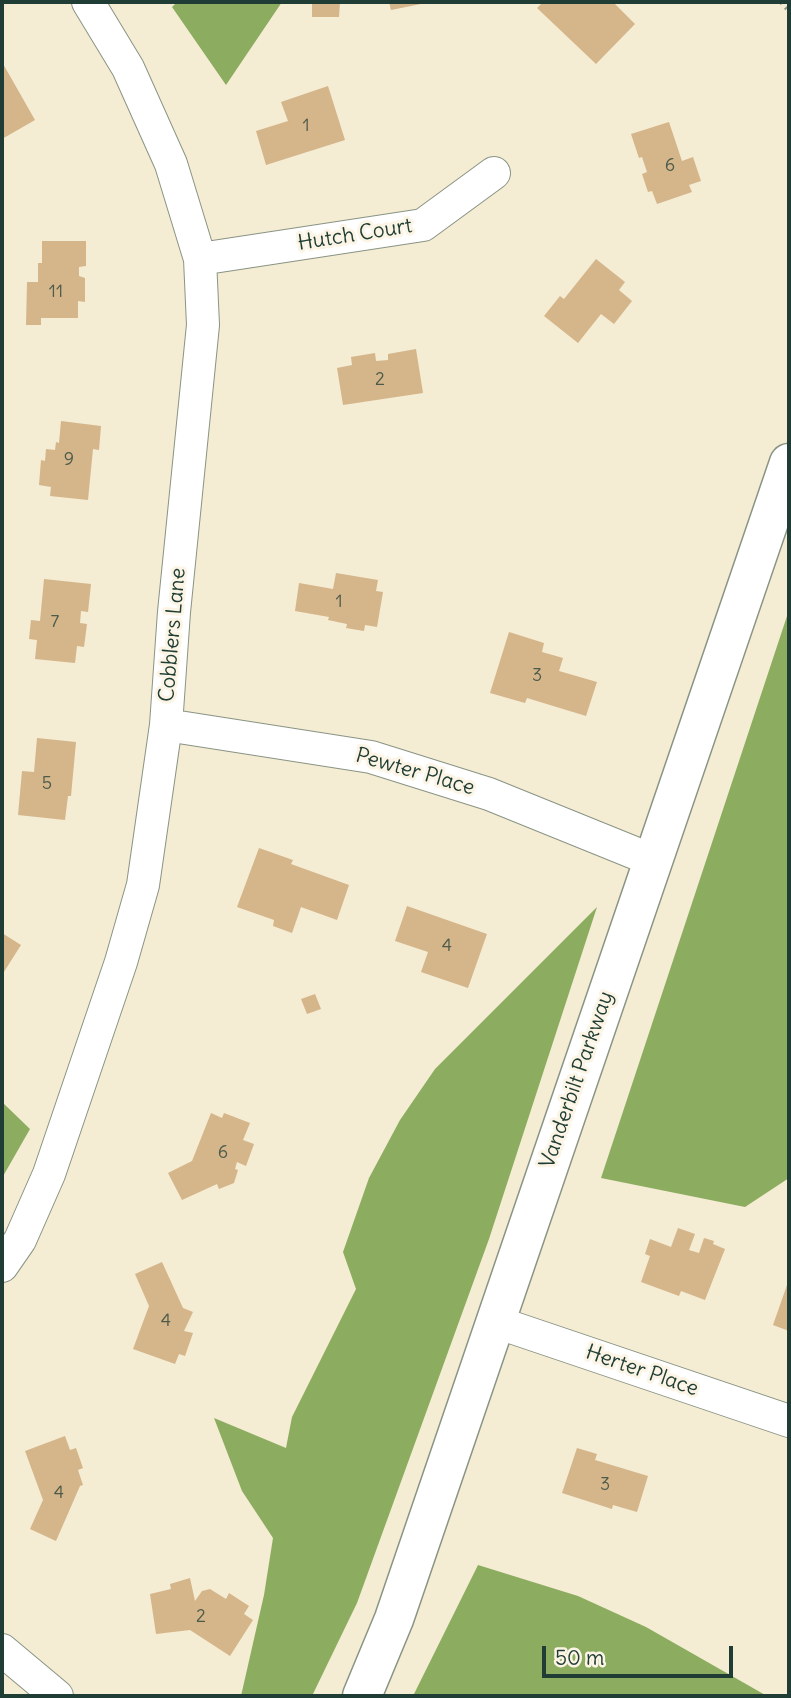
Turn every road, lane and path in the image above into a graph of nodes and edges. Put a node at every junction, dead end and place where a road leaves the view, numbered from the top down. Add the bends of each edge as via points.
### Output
1 (88, 2) edge
2 (781, 2) edge
3 (789, 11) edge
4 (494, 173) dead end
5 (200, 259) junction
6 (789, 463) edge
7 (166, 725) junction
8 (652, 860) junction
9 (2, 1266) edge
10 (496, 1322) junction
11 (789, 1421) edge
12 (2, 1650) edge
13 (57, 1696) edge
14 (362, 1696) edge

1 - 5 street, Cobblers Lane via 128,68 171,164
2 - 3 path
4 - 5 street, Hutch Court via 424,225
5 - 7 street, Cobblers Lane via 203,325
6 - 8 main road, Vanderbilt Parkway
7 - 8 street, Pewter Place via 371,757 489,794
7 - 9 street, Cobblers Lane via 143,885 121,962 49,1174 20,1240
8 - 10 main road, Vanderbilt Parkway
10 - 11 street, Herter Place
10 - 14 main road, Vanderbilt Parkway via 394,1619
12 - 13 street

